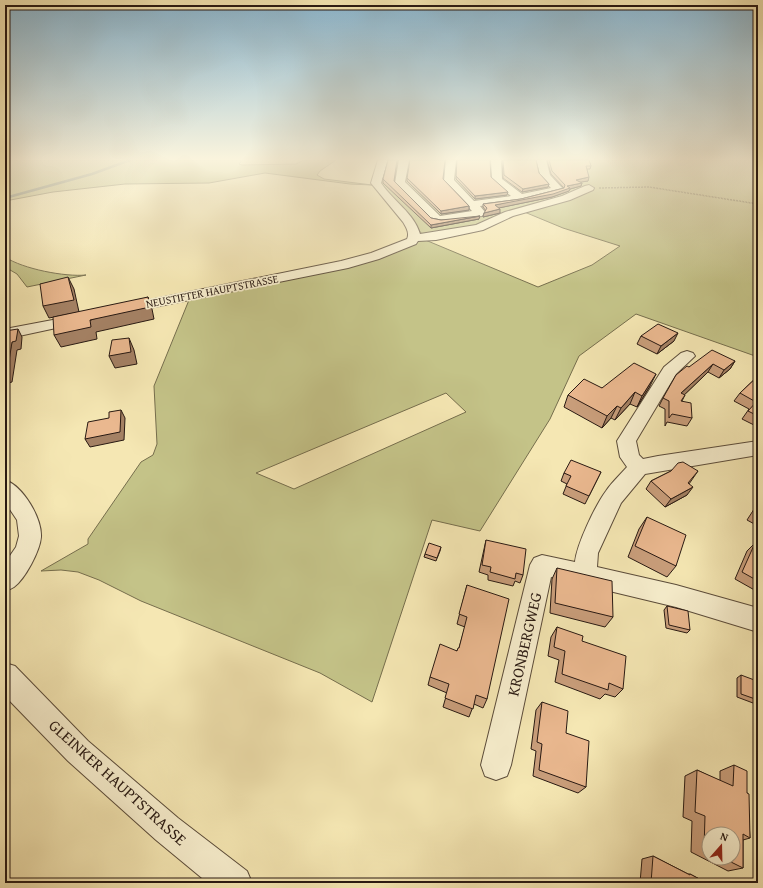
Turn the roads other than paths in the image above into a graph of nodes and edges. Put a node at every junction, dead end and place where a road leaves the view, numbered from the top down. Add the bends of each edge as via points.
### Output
1 (390, 201) edge
2 (419, 201) edge
3 (469, 201) edge
4 (492, 201) edge
5 (554, 201) edge
6 (472, 204) junction
7 (415, 238) junction
8 (114, 311) edge
9 (92, 316) edge
10 (5, 334) edge
11 (687, 356) dead end
12 (758, 448) edge
13 (638, 468) junction
14 (5, 488) edge
15 (585, 574) junction
16 (5, 580) edge
17 (758, 620) edge
18 (5, 676) edge
19 (496, 765) dead end
20 (235, 883) edge

1 - 7 street via 412,225
2 - 6 street via 440,219 478,214
3 - 6 street
4 - 6 street
5 - 7 street, NEUSTIFTER HAUPTSTRASSE via 508,214 479,228
7 - 8 street, NEUSTIFTER HAUPTSTRASSE via 391,250 343,265
9 - 10 street
11 - 13 street via 670,371 626,441 630,456
12 - 13 street
13 - 15 street via 613,497 601,520 587,553
14 - 16 street via 23,510 30,528 30,543
15 - 17 street, KRONBERGWEG via 676,596
15 - 19 street, KRONBERGWEG via 542,565
18 - 20 street, GLEINKER HAUPTSTRASSE via 78,751

